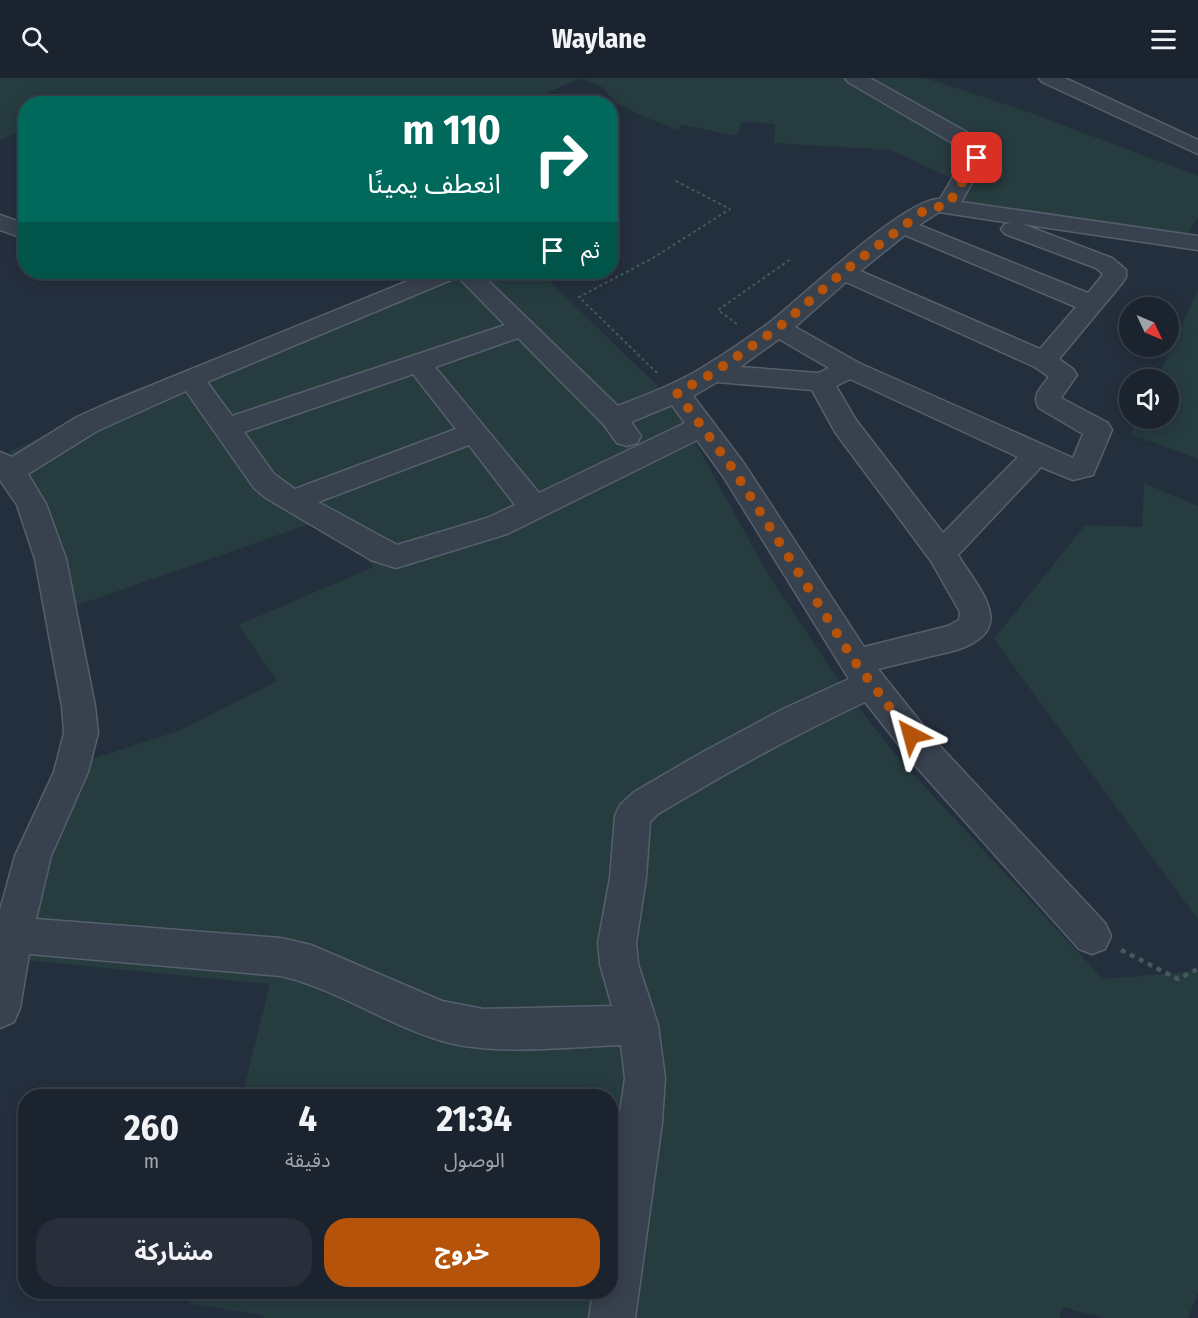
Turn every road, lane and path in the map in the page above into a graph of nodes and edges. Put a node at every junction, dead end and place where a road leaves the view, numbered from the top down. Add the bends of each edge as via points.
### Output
1 (855, 78) edge
2 (1049, 78) edge
3 (1198, 148) edge
4 (674, 180) dead end
5 (959, 207) junction
6 (0, 222) edge
7 (902, 226) junction
8 (18, 229) edge
9 (1198, 243) edge
10 (791, 259) dead end
11 (843, 272) junction
12 (618, 276) edge
13 (433, 279) edge
14 (473, 279) edge
15 (613, 279) edge
16 (1092, 304) junction
17 (522, 328) junction
18 (769, 335) junction
19 (1044, 361) junction
20 (418, 363) junction
21 (850, 369) junction
22 (713, 373) junction
23 (191, 379) junction
24 (821, 381) junction
25 (677, 393) junction
26 (614, 418) junction
27 (703, 426) junction
28 (227, 428) junction
29 (474, 433) junction
30 (1037, 454) junction
31 (642, 456) junction
32 (8, 480) edge
33 (294, 500) junction
34 (535, 509) junction
35 (942, 553) junction
36 (862, 673) junction
37 (14, 934) junction
38 (1092, 936) joint
39 (1198, 969) edge
40 (0, 1008) edge
41 (638, 1025) junction
42 (618, 1279) edge
43 (615, 1299) edge
44 (612, 1318) edge

1 - 5 street via 964,140 978,153
2 - 3 street
4 - 12 path via 730,209
5 - 7 street via 926,209
5 - 9 street
5 - 16 street via 1114,270 1114,277
6 - 8 street
7 - 11 street
7 - 16 street
10 - 18 path via 718,309
11 - 18 street
11 - 19 street
13 - 23 street
14 - 17 street
15 - 25 path via 579,297
16 - 19 street
17 - 20 street
17 - 26 street
18 - 21 street
18 - 22 street
19 - 30 street via 1064,375 1048,402 1098,430 1079,471
20 - 28 street
20 - 29 street
21 - 24 street
21 - 30 street
22 - 24 street
22 - 25 street
23 - 28 street
23 - 32 street via 87,424
24 - 35 street via 845,425
25 - 26 street
25 - 27 street
26 - 31 street
27 - 31 street
27 - 36 street
28 - 33 street via 264,481
29 - 33 street
29 - 34 street
30 - 35 street
31 - 34 street
32 - 37 street via 39,524 53,573 80,741 70,774 33,856
33 - 34 street via 396,557 498,526
35 - 36 street via 976,611 974,626 957,637
36 - 38 street via 924,753
36 - 41 street via 795,719 646,803 633,816 617,943 619,964
37 - 40 street
37 - 41 street via 281,957 311,964 442,1022 483,1029
38 - 39 path via 1178,979
41 - 42 street via 645,1078 642,1124
43 - 44 street

